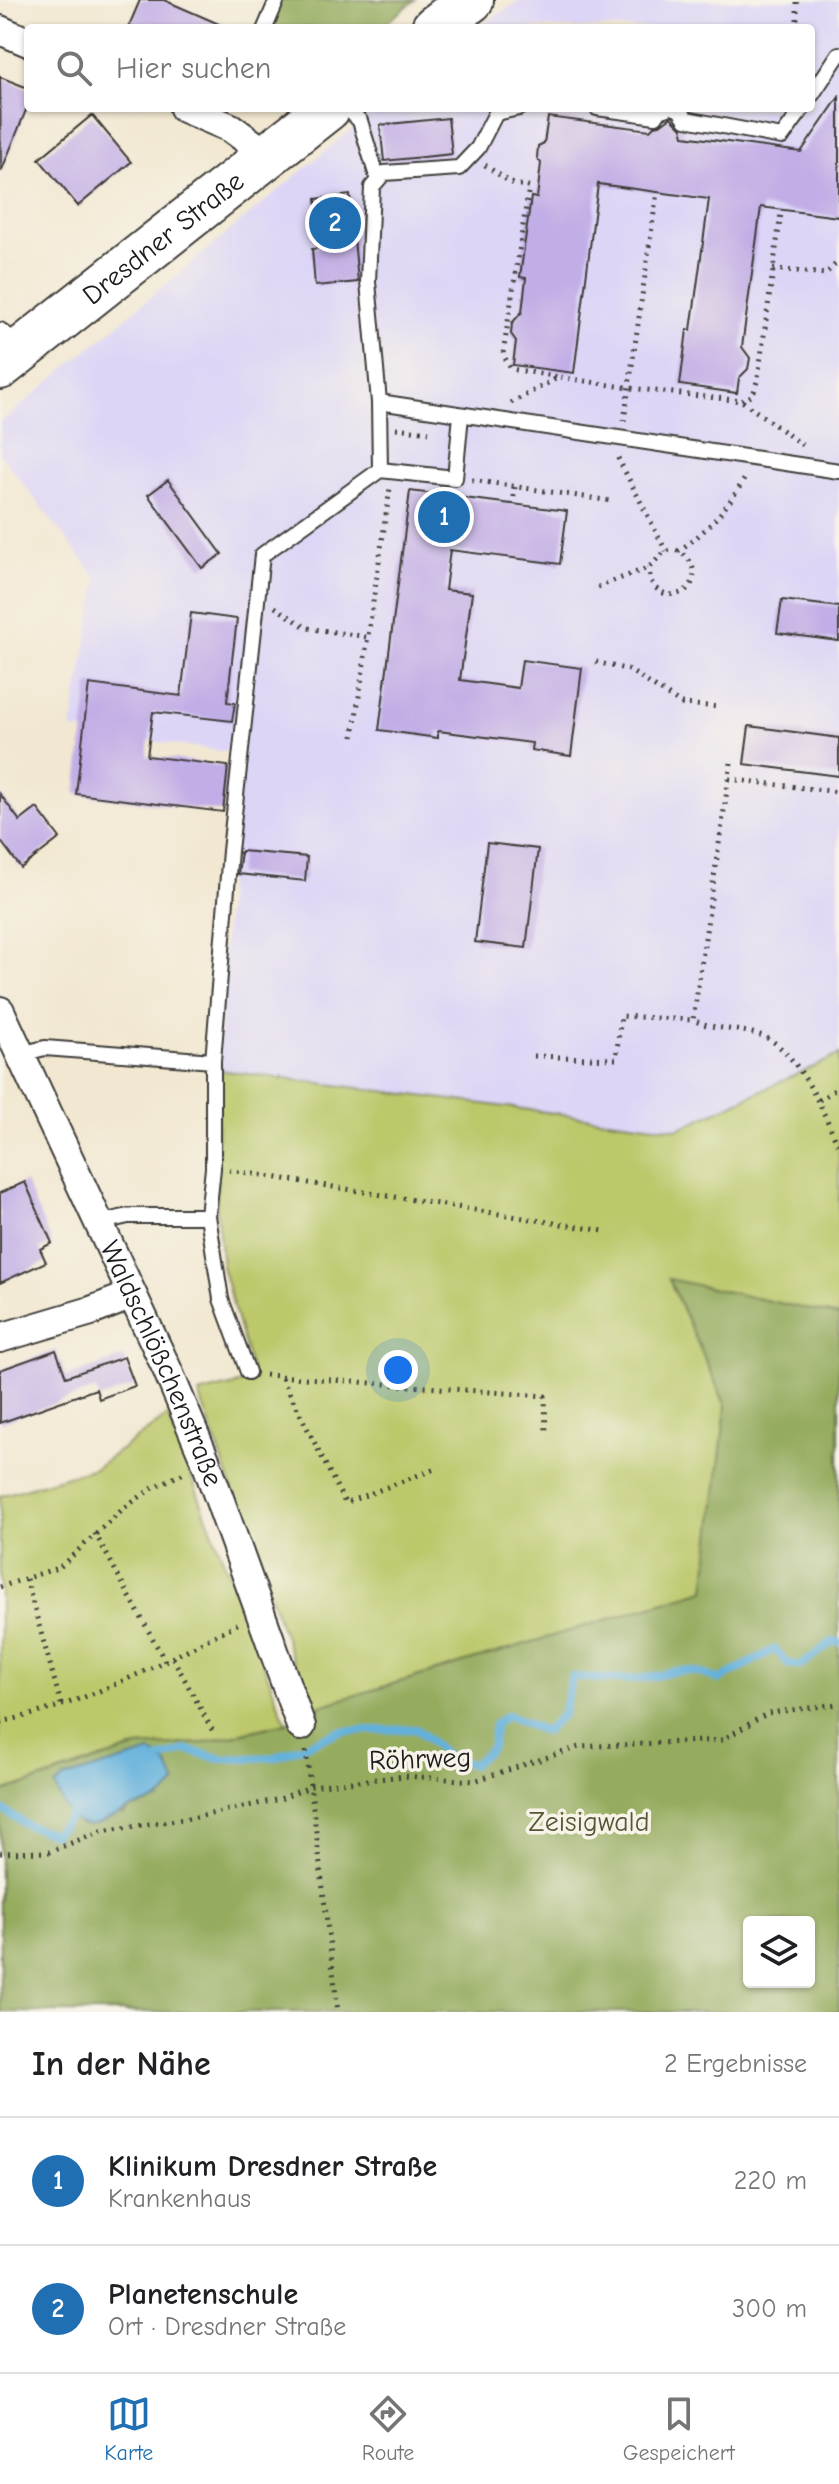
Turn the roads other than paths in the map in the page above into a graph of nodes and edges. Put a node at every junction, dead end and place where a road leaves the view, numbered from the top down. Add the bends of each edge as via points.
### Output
1 (277, 0) edge
2 (471, 0) edge
3 (267, 24) edge
4 (439, 24) edge
5 (0, 30) edge
6 (24, 40) edge
7 (839, 54) edge
8 (815, 90) edge
9 (206, 112) edge
10 (323, 112) edge
11 (351, 112) edge
12 (501, 112) edge
13 (626, 112) edge
14 (658, 112) edge
15 (681, 112) edge
16 (800, 112) edge
17 (228, 116) edge
18 (269, 156) junction
19 (378, 180) junction
20 (9, 349) edge
21 (379, 402) junction
22 (461, 415) junction
23 (386, 470) junction
24 (839, 471) edge
25 (0, 1011) edge
26 (20, 1054) junction
27 (213, 1061) junction
28 (208, 1216) junction
29 (98, 1223) junction
30 (132, 1295) junction
31 (0, 1338) edge
32 (248, 1372) road end
33 (301, 1726) road end

1 - 3 lane
2 - 4 main road
5 - 6 street
7 - 8 lane
9 - 17 street
10 - 18 main road, Dresdner Straße
11 - 19 lane via 360,121
12 - 19 lane via 459,168 384,173
13 - 14 lane
15 - 16 lane via 686,119 782,137
17 - 18 street
18 - 20 main road, Dresdner Straße
19 - 21 lane via 372,187 368,282
21 - 22 lane
21 - 23 lane
22 - 23 lane via 455,478
22 - 24 lane
23 - 27 lane via 262,555
25 - 26 street, Waldschlößchenstraße
26 - 27 lane via 45,1048
26 - 29 street, Waldschlößchenstraße
27 - 28 lane
28 - 29 lane via 128,1216
28 - 32 lane via 221,1299
29 - 30 street, Waldschlößchenstraße
30 - 31 street
30 - 33 street, Waldschlößchenstraße via 206,1462

